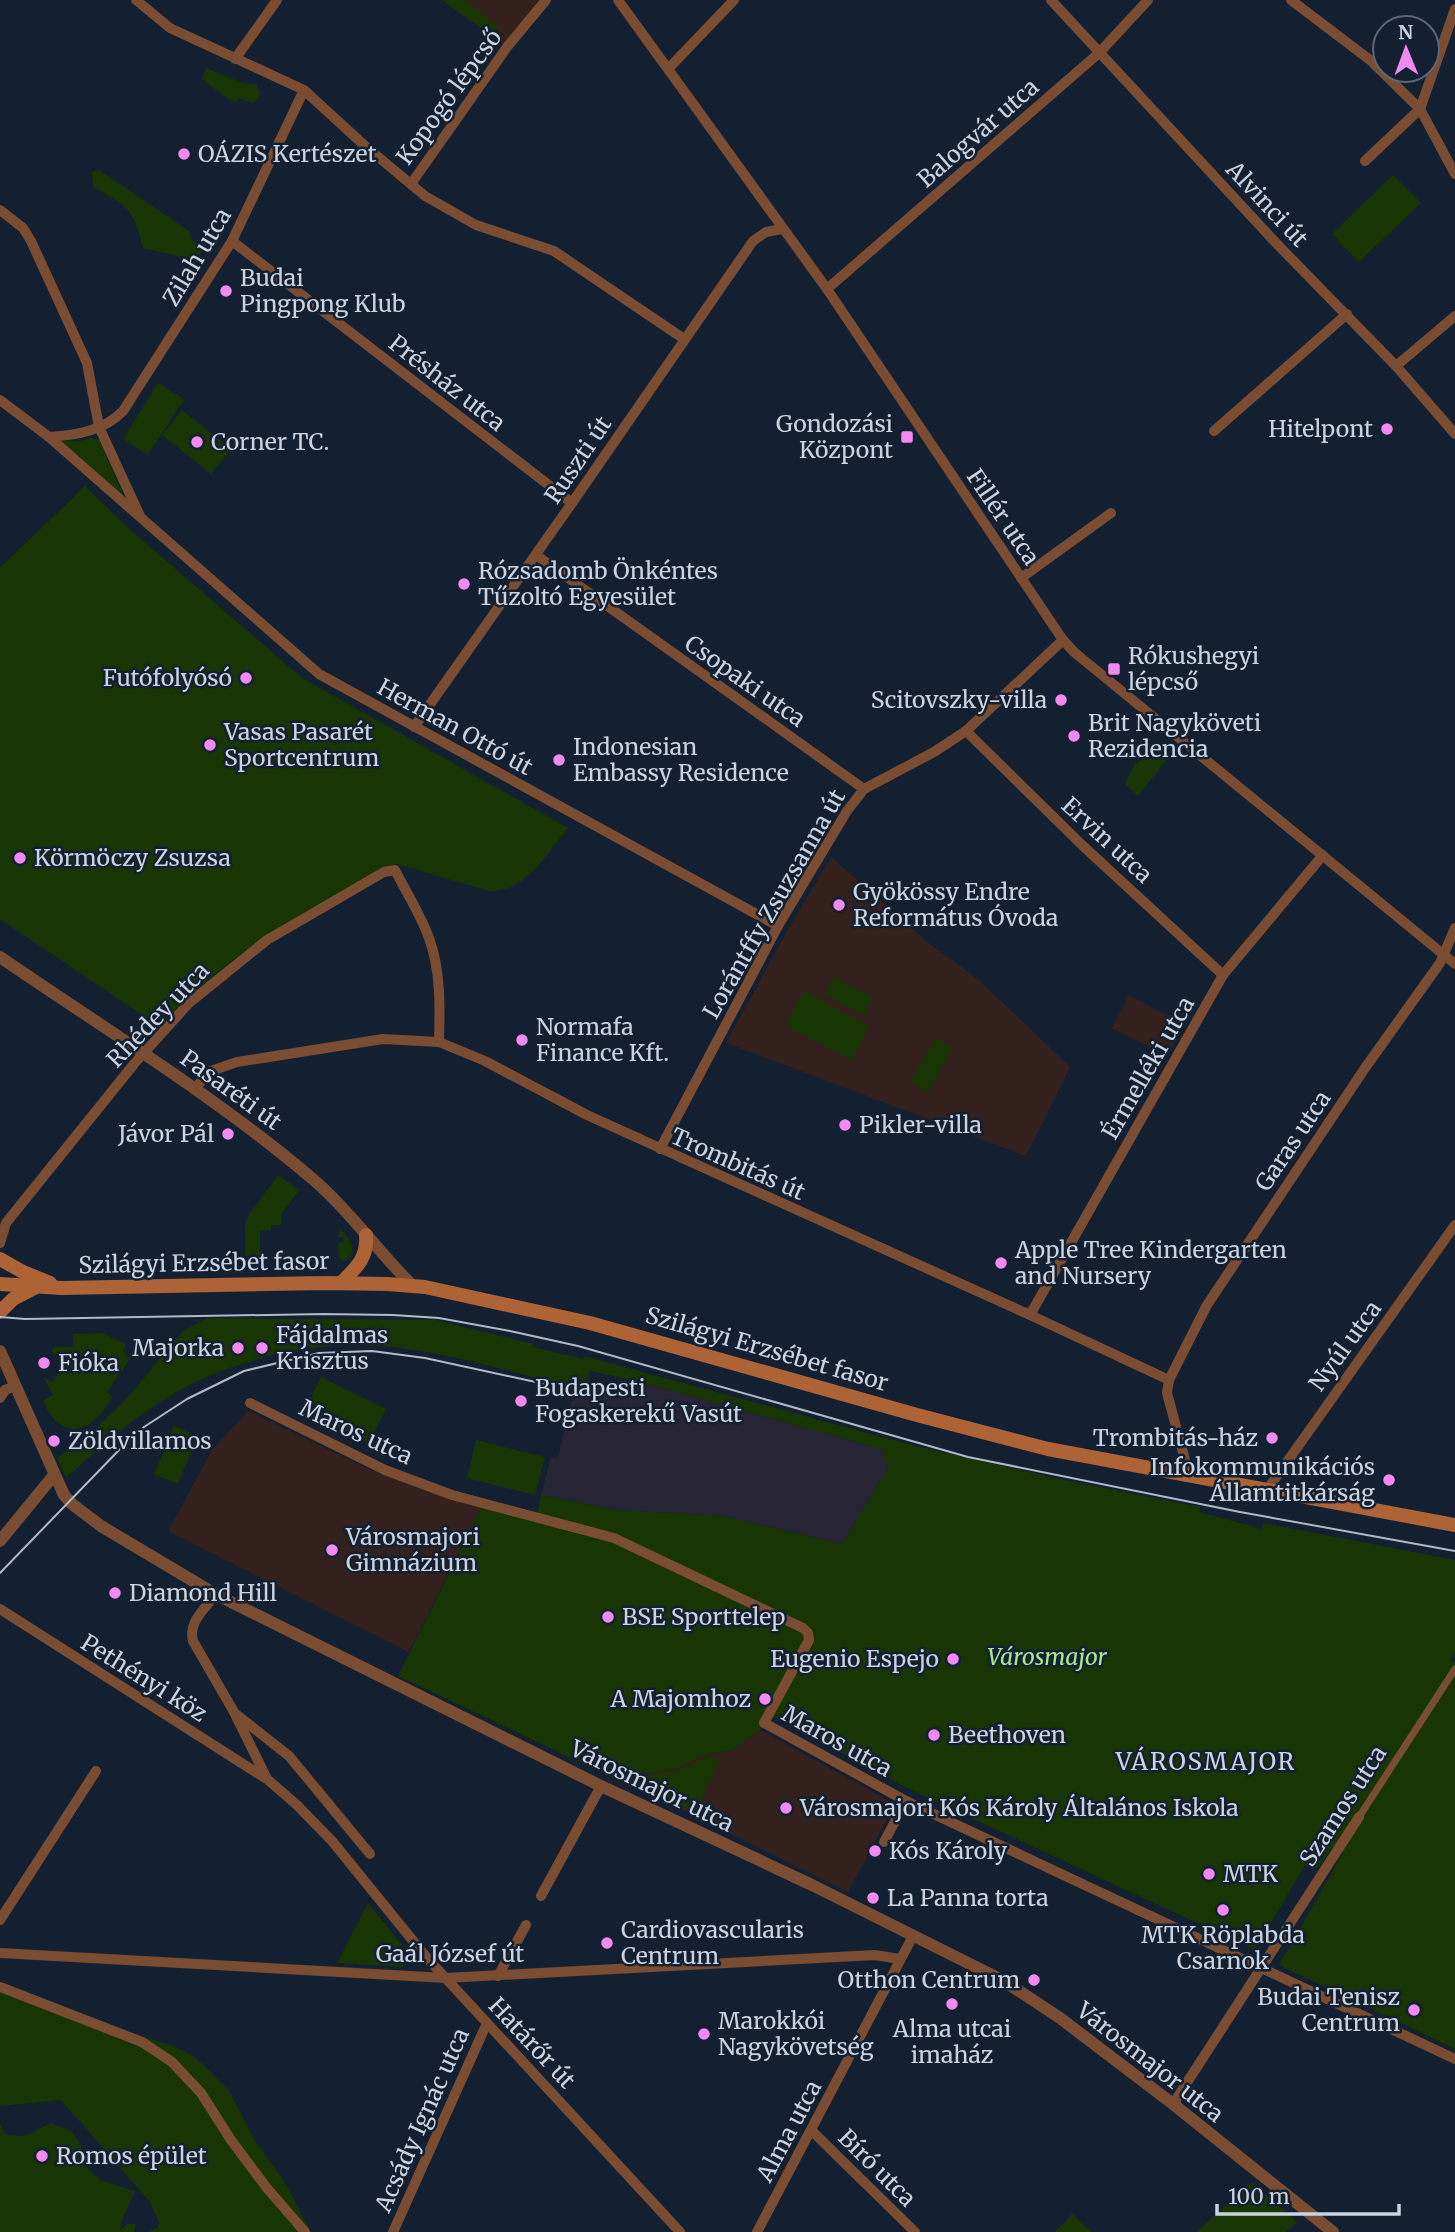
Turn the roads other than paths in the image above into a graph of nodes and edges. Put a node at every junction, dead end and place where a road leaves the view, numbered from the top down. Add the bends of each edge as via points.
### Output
1 (136, 0) edge
2 (277, 0) edge
3 (545, 0) edge
4 (618, 0) edge
5 (734, 0) edge
6 (1051, 0) edge
7 (1148, 0) edge
8 (1290, 0) edge
9 (1455, 9) edge
10 (1100, 53) junction
11 (235, 60) junction
12 (668, 68) junction
13 (304, 90) junction
14 (1420, 109) junction
15 (1365, 161) dead end
16 (1455, 174) edge
17 (411, 184) junction
18 (0, 210) edge
19 (782, 229) junction
20 (232, 241) junction
21 (827, 289) junction
22 (1347, 314) junction
23 (1455, 316) edge
24 (684, 339) junction
25 (1396, 366) junction
26 (0, 400) edge
27 (99, 427) junction
28 (1214, 431) dead end
29 (1455, 434) edge
30 (49, 437) junction
31 (572, 503) junction
32 (1111, 513) dead end
33 (142, 520) junction
34 (536, 555) junction
35 (1021, 578) junction
36 (1063, 640) junction
37 (414, 727) junction
38 (966, 731) junction
39 (864, 789) junction
40 (1322, 855) junction
41 (778, 926) junction
42 (1455, 928) edge
43 (1444, 954) junction
44 (0, 957) edge
45 (1455, 964) edge
46 (1223, 975) junction
47 (439, 1042) junction
48 (144, 1054) junction
49 (194, 1088) junction
50 (660, 1149) junction
51 (1455, 1225) edge
52 (366, 1235) junction
53 (0, 1243) edge
54 (1, 1257) edge
55 (341, 1283) junction
56 (0, 1284) edge
57 (37, 1286) junction
58 (413, 1286) junction
59 (61, 1288) junction
60 (0, 1312) edge
61 (1030, 1315) junction
62 (0, 1350) edge
63 (1169, 1380) junction
64 (15, 1386) junction
65 (0, 1398) edge
66 (250, 1403) dead end
67 (54, 1475) junction
68 (1189, 1475) junction
69 (1267, 1490) junction
70 (1455, 1525) edge
71 (0, 1541) edge
72 (215, 1594) junction
73 (0, 1609) edge
74 (1455, 1670) edge
75 (234, 1712) junction
76 (96, 1771) dead end
77 (268, 1779) junction
78 (601, 1786) junction
79 (906, 1801) junction
80 (1359, 1817) joint
81 (884, 1842) dead end
82 (370, 1854) dead end
83 (541, 1896) dead end
84 (0, 1920) edge
85 (526, 1924) dead end
86 (913, 1936) junction
87 (0, 1953) edge
88 (900, 1959) junction
89 (1262, 1968) junction
90 (498, 1976) junction
91 (446, 1978) junction
92 (0, 1987) edge
93 (486, 2023) junction
94 (1455, 2059) edge
95 (1172, 2104) junction
96 (812, 2131) junction
97 (305, 2232) edge
98 (393, 2232) edge
99 (680, 2232) edge
100 (757, 2232) edge
101 (915, 2232) edge
102 (1333, 2232) edge

1 - 11 street via 170,28
2 - 11 street
3 - 17 street, Kopogó lépcső
4 - 12 street, Fillér utca
5 - 12 street
6 - 10 street, Alvinci út
7 - 10 street, Balogvár utca
8 - 14 street via 1370,60
9 - 14 street
10 - 21 street, Balogvár utca
10 - 22 street, Alvinci út
11 - 13 street
12 - 19 street, Fillér utca
13 - 17 street
13 - 20 street, Zilah utca
14 - 15 street
14 - 16 street
17 - 24 street via 476,225 554,251
18 - 27 street, Herman Ottó út via 23,228 54,290 87,363
19 - 21 street, Fillér utca
19 - 24 street, Ruszti út via 753,241
20 - 27 street, Zilah utca via 123,411
20 - 31 street, Présház utca
21 - 35 street, Fillér utca
22 - 25 street, Alvinci út
22 - 28 street
23 - 25 street
24 - 31 street, Ruszti út
25 - 29 street, Alvinci út
26 - 30 street, Herman Ottó út
27 - 30 street
27 - 33 street, Herman Ottó út
30 - 33 street, Herman Ottó út
31 - 34 street, Ruszti út
32 - 35 street
33 - 37 street, Herman Ottó út via 319,674
34 - 37 street, Ruszti út
34 - 39 street, Csopaki utca
35 - 36 street, Fillér utca
36 - 38 street, Lorántffy Zsuzsanna út
36 - 40 street, Fillér utca
37 - 41 street, Herman Ottó út
38 - 39 street, Lorántffy Zsuzsanna út
38 - 46 street, Ervin utca
39 - 41 street, Lorántffy Zsuzsanna út
40 - 43 street, Fillér utca
40 - 46 street, Érmelléki utca
41 - 50 street, Lorántffy Zsuzsanna út
42 - 43 street, Garas utca
43 - 45 street, Fillér utca
43 - 63 street, Garas utca via 1207,1306
44 - 48 street, Pasaréti út
46 - 61 street, Érmelléki utca
47 - 48 street, Rhédey utca via 437,969 430,939 395,870 384,872 267,940 189,1003
47 - 49 street, Trombitás út via 383,1039 237,1062 211,1071
47 - 50 street, Trombitás út
48 - 49 street, Pasaréti út
48 - 53 street, Rhédey utca via 6,1223
49 - 52 street, Pasaréti út via 318,1184
50 - 61 street, Trombitás út
51 - 69 street, Nyúl utca
52 - 55 main road via 365,1256
52 - 58 street, Pasaréti út
54 - 59 main road, Szilágyi Erzsébet fasor
55 - 58 main road, Szilágyi Erzsébet fasor
55 - 59 main road, Szilágyi Erzsébet fasor
56 - 57 main road, Szilágyi Erzsébet fasor
57 - 59 main road, Szilágyi Erzsébet fasor
57 - 60 main road
58 - 68 main road, Szilágyi Erzsébet fasor via 590,1323 1048,1449
61 - 63 street, Trombitás út
62 - 64 street, Városmajor utca
63 - 68 street via 1167,1393
64 - 65 street
64 - 67 street, Városmajor utca
66 - 79 street, Maros utca via 385,1469 452,1495 614,1538 803,1628 809,1640 764,1723
67 - 71 street
67 - 72 street, Városmajor utca via 64,1495 80,1510 136,1549
68 - 69 main road, Szilágyi Erzsébet fasor
69 - 70 main road, Szilágyi Erzsébet fasor
72 - 75 street, Határőr út via 191,1633
72 - 78 street, Városmajor utca
73 - 77 street, Pethényi köz
74 - 80 street, Szamos utca
75 - 77 street, Határőr út
75 - 82 street, Határőr út via 289,1756
76 - 84 street
77 - 91 street, Határőr út via 332,1841
78 - 83 street
78 - 86 street, Városmajor utca
79 - 81 street
79 - 89 street, Maros utca
80 - 89 street, Szamos utca
85 - 90 street
86 - 88 street, Alma utca
86 - 95 street, Városmajor utca via 1004,1981
87 - 91 street, Gaál József út
88 - 90 street, Gaál József út via 875,1955
88 - 96 street, Alma utca
89 - 94 street, Maros utca
89 - 95 street, Szamos utca
90 - 91 street, Gaál József út
91 - 93 street, Határőr út
92 - 97 street via 142,2042 172,2062
93 - 98 street, Acsády Ignác utca
93 - 99 street, Határőr út
95 - 102 street, Városmajor utca
96 - 100 street, Alma utca
96 - 101 street, Bíró utca

